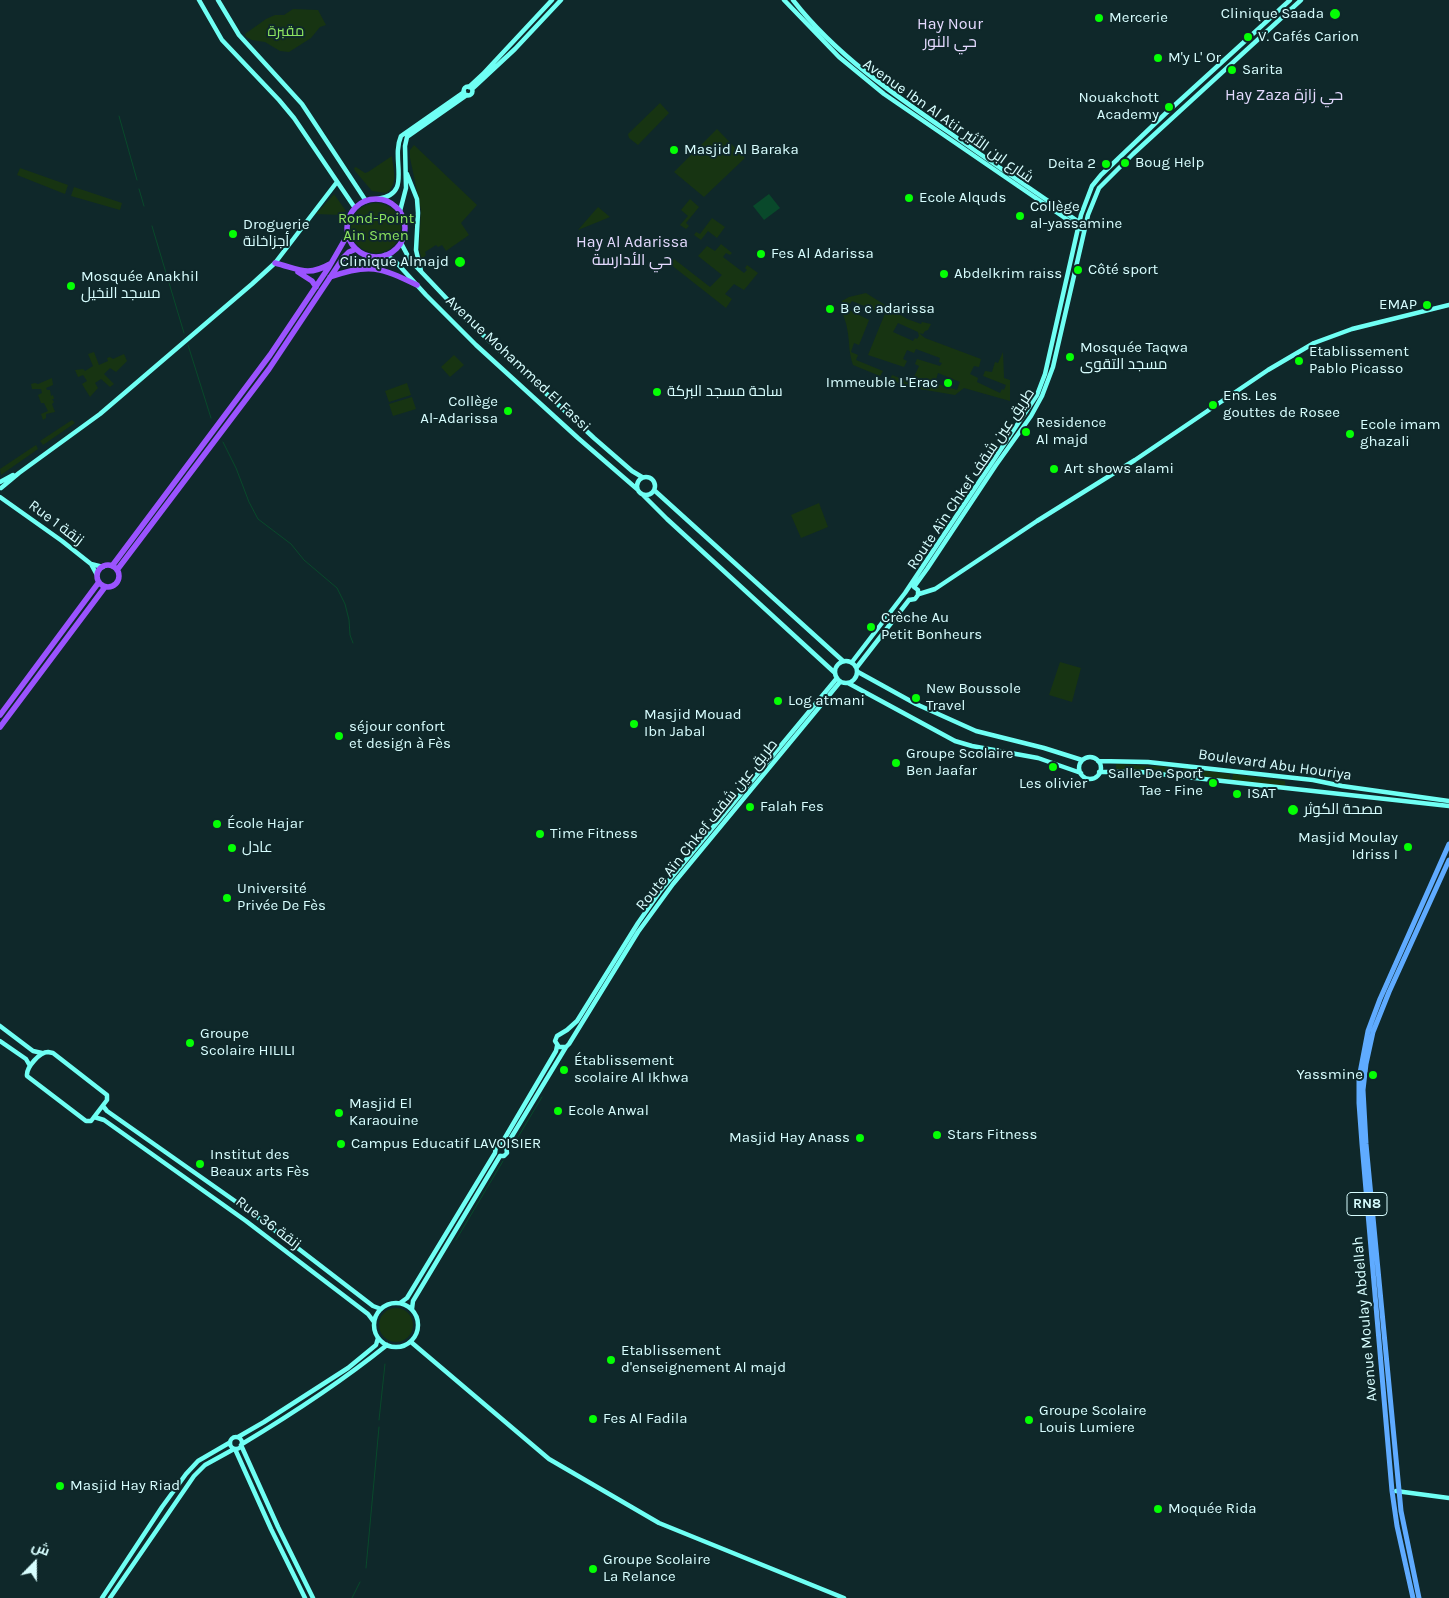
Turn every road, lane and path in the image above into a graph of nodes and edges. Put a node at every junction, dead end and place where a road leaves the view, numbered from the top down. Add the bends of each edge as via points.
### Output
1 (199, 0) edge
2 (218, 0) edge
3 (552, 0) edge
4 (561, 0) edge
5 (784, 0) edge
6 (793, 0) edge
7 (1290, 0) edge
8 (1301, 0) edge
9 (471, 88) junction
10 (465, 94) junction
11 (406, 173) junction
12 (337, 182) junction
13 (378, 199) junction
14 (366, 200) junction
15 (355, 208) junction
16 (400, 211) junction
17 (1079, 226) junction
18 (1084, 229) junction
19 (348, 234) junction
20 (401, 243) junction
21 (356, 249) junction
22 (385, 255) junction
23 (275, 263) junction
24 (332, 263) junction
25 (422, 275) junction
26 (330, 277) junction
27 (416, 285) junction
28 (316, 287) junction
29 (1449, 305) edge
30 (642, 477) junction
31 (0, 488) edge
32 (637, 489) junction
33 (654, 490) junction
34 (643, 495) junction
35 (0, 497) edge
36 (7, 502) junction
37 (90, 564) junction
38 (103, 566) junction
39 (112, 566) junction
40 (117, 570) junction
41 (97, 575) junction
42 (99, 582) junction
43 (105, 587) junction
44 (911, 587) junction
45 (905, 593) junction
46 (918, 594) junction
47 (909, 600) junction
48 (844, 661) junction
49 (852, 662) junction
50 (857, 670) junction
51 (837, 677) junction
52 (848, 683) junction
53 (0, 715) edge
54 (0, 727) edge
55 (1082, 760) junction
56 (1098, 761) junction
57 (1100, 772) junction
58 (1081, 773) junction
59 (1449, 801) edge
60 (1449, 806) edge
61 (1449, 844) edge
62 (1449, 860) edge
63 (0, 1026) edge
64 (563, 1033) junction
65 (0, 1040) edge
66 (570, 1041) junction
67 (558, 1046) junction
68 (566, 1047) junction
69 (42, 1053) junction
70 (30, 1066) junction
71 (103, 1106) junction
72 (94, 1117) junction
73 (503, 1145) junction
74 (497, 1155) junction
75 (400, 1303) junction
76 (381, 1309) junction
77 (412, 1309) junction
78 (374, 1322) junction
79 (378, 1338) junction
80 (412, 1342) junction
81 (387, 1345) junction
82 (238, 1437) junction
83 (229, 1442) junction
84 (242, 1444) junction
85 (234, 1449) junction
86 (1392, 1491) junction
87 (1400, 1492) junction
88 (1449, 1498) edge
89 (102, 1598) edge
90 (110, 1598) edge
91 (305, 1598) edge
92 (313, 1598) edge
93 (844, 1598) edge
94 (1413, 1598) edge
95 (1419, 1598) edge

1 - 12 main road via 222,40 294,118
2 - 14 main road via 239,35 302,104
3 - 9 main road
4 - 9 main road via 515,49
5 - 17 main road, Avenue Ibn Al Atir شارع ابن الأثير via 839,57 873,86
6 - 17 main road, Avenue Ibn Al Atir شارع ابن الأثير via 843,53 878,82
7 - 17 main road, Route Aïn Chkef طريق عين شقف via 1101,175 1086,199
8 - 18 main road, Route Aïn Chkef طريق عين شقف via 1104,182 1093,199
9 - 10 main road via 465,88
9 - 10 main road via 472,95
10 - 11 main road via 407,137
10 - 13 main road via 401,136 397,156 399,184 389,197
11 - 16 main road
11 - 25 main road via 416,199 416,250
12 - 15 main road
12 - 23 main road
13 - 14 highway
13 - 16 highway via 391,203
14 - 15 highway
15 - 19 highway via 348,219
16 - 20 highway via 405,226
17 - 18 main road, Avenue Ibn Al Atir شارع ابن الأثير
17 - 44 main road, Route Aïn Chkef طريق عين شقف via 1038,393
18 - 44 main road, Route Aïn Chkef طريق عين شقف via 1053,367 1039,402 927,569
19 - 21 highway
19 - 24 highway
20 - 22 highway
20 - 25 main road, Avenue Mohammed El Fassi via 407,257
21 - 22 highway via 369,256
21 - 26 highway via 346,255
22 - 27 main road, Avenue Mohammed El Fassi via 395,261
23 - 24 highway via 311,272
23 - 28 highway via 306,275
23 - 31 main road via 107,408
24 - 28 highway
25 - 30 main road, Avenue Mohammed El Fassi via 509,360
26 - 27 highway via 359,268 373,268 386,270
26 - 40 highway via 269,369
27 - 32 main road, Avenue Mohammed El Fassi via 500,367
28 - 39 highway via 270,355
29 - 46 main road via 1345,331 1314,343 935,588
30 - 32 main road via 637,482
30 - 33 main road, Avenue Mohammed El Fassi via 654,480
31 - 36 main road, Rue 1 زنقة
32 - 34 main road, Avenue Mohammed El Fassi
33 - 34 main road
33 - 48 main road, Avenue Mohammed El Fassi
34 - 51 main road, Avenue Mohammed El Fassi
35 - 36 main road, Rue 1 زنقة
36 - 37 main road, Rue 1 زنقة
37 - 38 main road
37 - 41 main road
38 - 39 highway
38 - 41 highway
39 - 40 highway
40 - 43 highway via 120,575 118,582 112,587
41 - 42 highway
42 - 43 highway
42 - 53 highway
43 - 54 highway
44 - 45 main road
44 - 46 main road via 918,590
45 - 47 main road
45 - 49 main road
46 - 47 main road
47 - 50 main road
48 - 49 main road
48 - 51 main road via 837,666
49 - 50 main road
50 - 52 main road via 854,681
50 - 55 main road via 916,704 976,731
51 - 52 main road
51 - 64 main road, Route Aïn Chkef طريق عين شقف via 662,890 577,1021
51 - 66 main road, Route Aïn Chkef طريق عين شقف via 673,884 638,932
52 - 58 main road via 955,741 1038,758
55 - 56 main road via 1090,757
55 - 58 main road via 1079,766
56 - 57 main road
56 - 59 main road, Boulevard Abu Houriya via 1148,762 1313,780
57 - 58 main road via 1090,778
57 - 60 main road, Boulevard Abu Houriya via 1141,772
61 - 86 main road, Avenue Moulay Abdellah / RN8 via 1374,1014 1359,1078
62 - 87 main road, Avenue Moulay Abdellah / RN8 via 1382,1008 1368,1050 1363,1090
63 - 69 main road via 33,1051
64 - 66 main road
64 - 67 main road via 556,1038
65 - 70 main road via 26,1059
66 - 68 main road
67 - 68 main road
67 - 73 main road
68 - 73 main road
69 - 70 main road
69 - 71 main road via 53,1053 106,1094
70 - 72 main road, Rue 36 زنقة via 26,1072 28,1077 86,1121 90,1122
71 - 72 main road
71 - 76 main road, Rue 36 زنقة
72 - 78 main road, Rue 36 زنقة via 106,1121 246,1221 368,1314
73 - 74 main road via 496,1146
73 - 74 main road via 506,1153
74 - 75 main road via 407,1298
74 - 77 main road via 413,1301
75 - 76 main road
75 - 77 main road
76 - 78 main road
77 - 80 main road via 419,1326
78 - 79 main road
79 - 81 main road
79 - 82 main road via 376,1345 348,1368
80 - 81 main road via 400,1347
80 - 93 main road via 544,1455 565,1468 660,1523
81 - 84 main road via 344,1379
82 - 83 main road
82 - 84 main road
83 - 85 main road
83 - 89 main road via 198,1461 186,1474
84 - 85 main road
84 - 92 main road
85 - 90 main road via 205,1465 194,1476
85 - 91 main road
86 - 87 main road
86 - 94 main road, Avenue Moulay Abdellah / RN8
87 - 88 main road
87 - 95 main road, Avenue Moulay Abdellah / RN8 via 1403,1526

